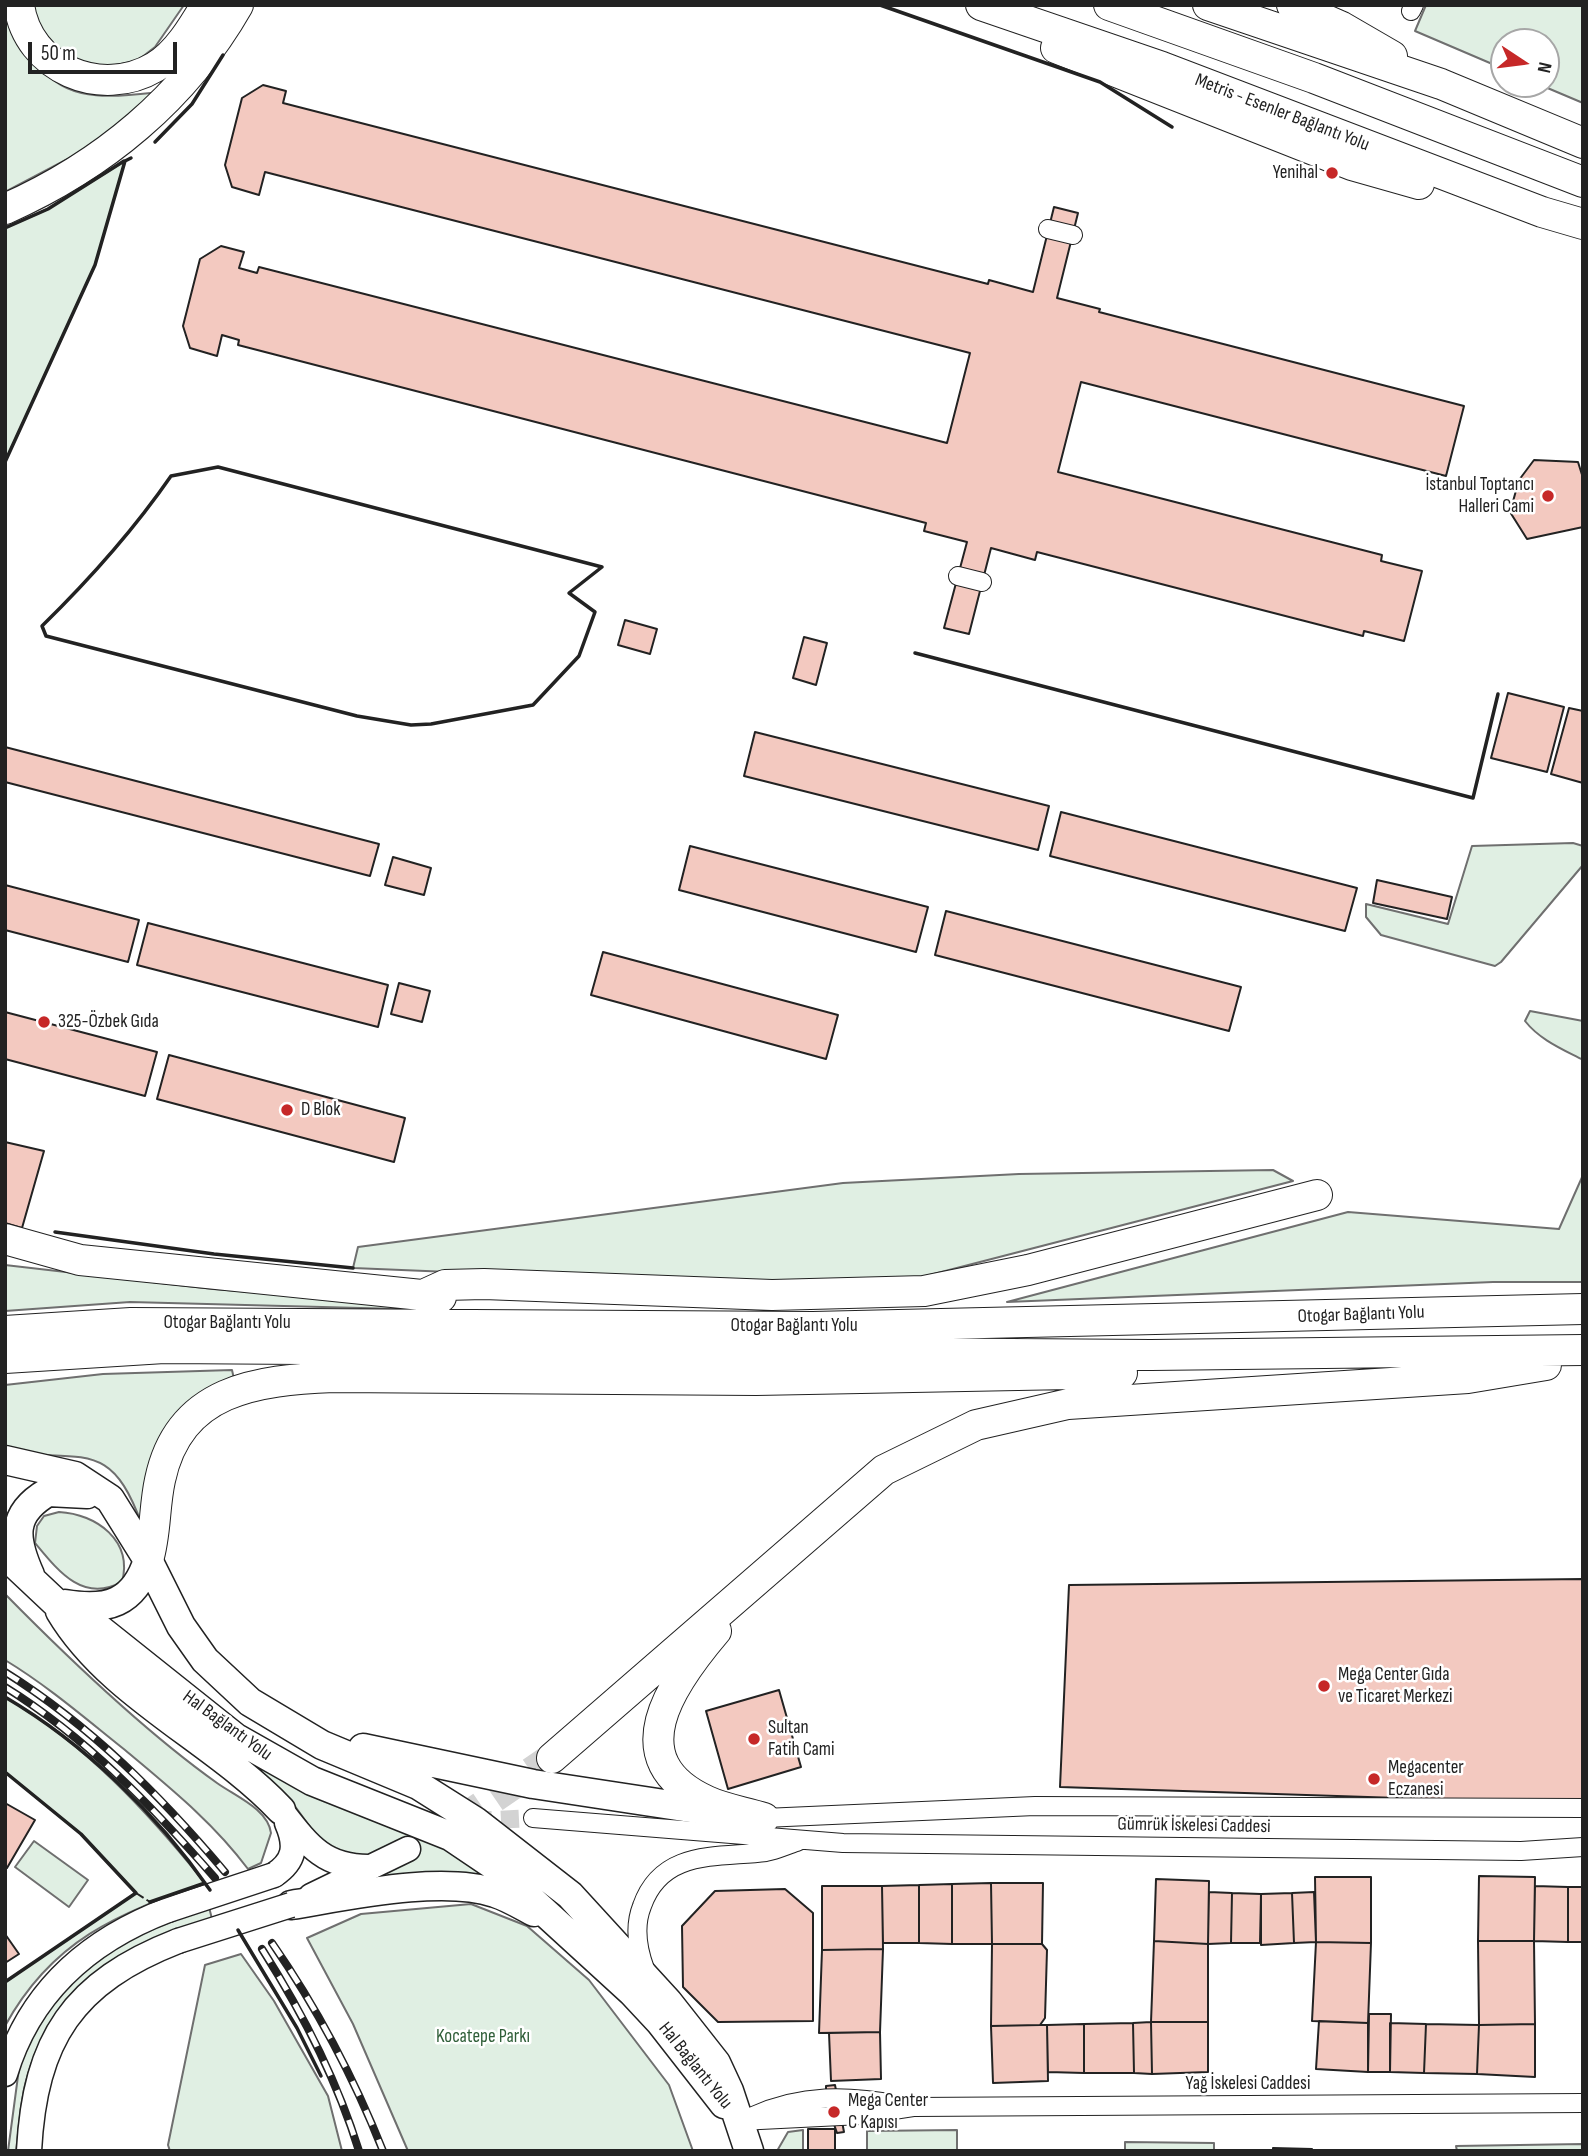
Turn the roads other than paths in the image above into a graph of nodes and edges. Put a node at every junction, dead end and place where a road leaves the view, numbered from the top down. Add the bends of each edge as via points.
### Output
1 (19, 5) edge
2 (206, 5) edge
3 (238, 5) edge
4 (979, 5) edge
5 (1109, 5) edge
6 (1208, 5) edge
7 (1292, 5) edge
8 (1441, 84) junction
9 (1583, 143) edge
10 (1583, 182) edge
11 (5, 209) edge
12 (1583, 224) edge
13 (1048, 229) dead end
14 (1073, 235) dead end
15 (958, 576) dead end
16 (982, 582) dead end
17 (1317, 1195) dead end
18 (5, 1239) edge
19 (5, 1259) edge
20 (80, 1260) junction
21 (423, 1296) junction
22 (1583, 1309) edge
23 (813, 1327) junction
24 (5, 1331) edge
25 (1583, 1351) edge
26 (1373, 1352) junction
27 (5, 1358) edge
28 (5, 1460) edge
29 (110, 1499) junction
30 (5, 1555) edge
31 (148, 1560) junction
32 (756, 1584) junction
33 (45, 1594) junction
34 (291, 1726) junction
35 (552, 1758) tunnel mouth
36 (1583, 1808) edge
37 (281, 1810) junction
38 (533, 1818) tunnel mouth
39 (764, 1818) junction
40 (804, 1840) junction
41 (1583, 1847) edge
42 (408, 1849) dead end
43 (372, 1867) junction
44 (291, 1905) junction
45 (561, 1925) junction
46 (650, 1981) junction
47 (5, 2074) edge
48 (1583, 2103) edge
49 (740, 2122) junction
50 (29, 2151) edge
51 (749, 2151) edge

1 - 2 highway via 30,41 45,57 62,69 101,82 156,67 181,42
3 - 11 highway via 216,41 152,115 91,162
4 - 12 highway, Metris - Esenler Bağlantı Yolu via 1162,67
5 - 10 highway
6 - 8 highway
7 - 8 highway via 1342,27
8 - 9 highway
13 - 14 street
15 - 16 street
17 - 21 highway via 1028,1270 924,1291 772,1295 484,1284 446,1285
18 - 20 highway
19 - 20 highway
20 - 21 highway
21 - 23 highway via 759,1313
22 - 23 highway, Otogar Bağlantı Yolu
23 - 24 highway, Otogar Bağlantı Yolu via 159,1323
25 - 26 highway, Otogar Bağlantı Yolu
25 - 32 highway via 1543,1366 1468,1378 1069,1404 976,1425 884,1469
26 - 27 highway, Otogar Bağlantı Yolu via 164,1348
26 - 31 highway via 1308,1366 1055,1376 756,1380 334,1377 271,1381 239,1388 215,1401 179,1436 160,1478
28 - 29 main road via 75,1476
29 - 31 main road
29 - 33 main road via 48,1492 24,1511 17,1537
30 - 33 main road, Hal Bağlantı Yolu
31 - 33 main road via 131,1594 113,1603 91,1608
31 - 34 main road, Hal Bağlantı Yolu via 181,1626 205,1660 250,1702
32 - 35 highway
32 - 39 highway via 711,1637 676,1689 662,1714 657,1747 661,1764 681,1786 708,1802
33 - 37 main road via 110,1668
33 - 45 main road, Hal Bağlantı Yolu via 98,1628 236,1738 313,1781 450,1836 513,1881
34 - 39 main road via 400,1758 533,1784
34 - 46 main road, Hal Bağlantı Yolu via 355,1761 418,1785 475,1821 570,1895
36 - 39 street via 1035,1806
37 - 43 main road via 306,1843 335,1863
37 - 47 main road, bridge via 294,1848 287,1866 274,1875 142,1920 95,1946 57,1978 25,2023
38 - 40 street, Gümrük İskelesi Caddesi
40 - 41 street, Gümrük İskelesi Caddesi via 1507,1850
40 - 46 street via 769,1851 706,1856 659,1874 646,1892 638,1931 639,1954
42 - 43 main road
43 - 44 main road
44 - 45 main road via 455,1886 494,1892
44 - 50 main road, bridge via 178,1941 107,1978 66,2021 46,2055 36,2082
45 - 49 main road, Hal Bağlantı Yolu via 660,2022
46 - 49 main road, Hal Bağlantı Yolu via 716,2063
48 - 49 street, Yağ İskelesi Caddesi via 913,2107
49 - 51 main road

